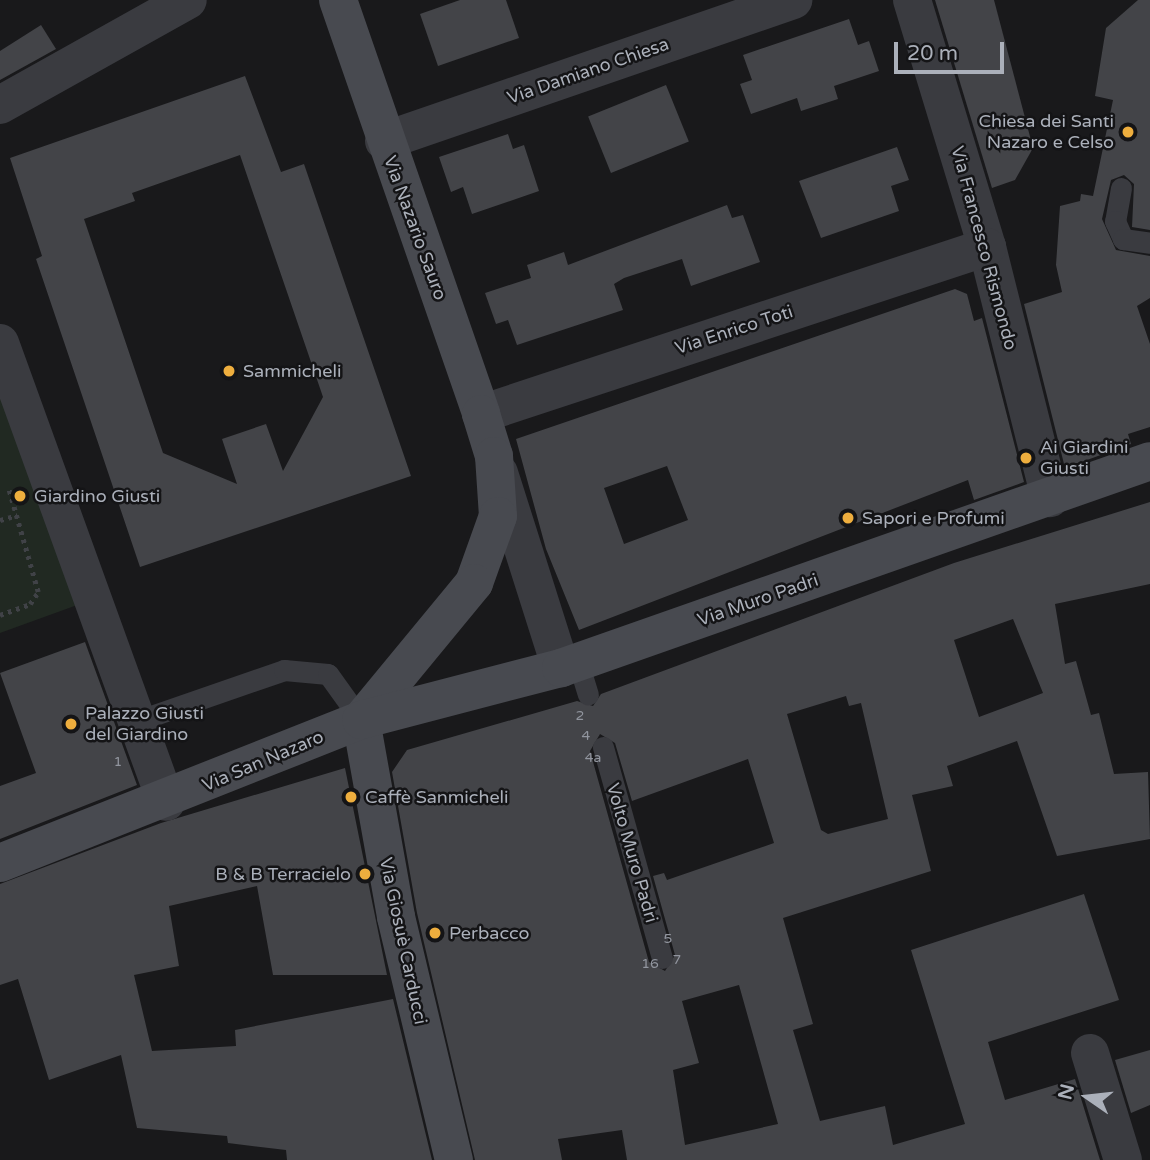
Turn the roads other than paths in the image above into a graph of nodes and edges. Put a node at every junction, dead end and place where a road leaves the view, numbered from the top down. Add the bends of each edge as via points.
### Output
1 (188, 0) edge
2 (338, 0) edge
3 (793, 0) edge
4 (912, 0) edge
5 (0, 105) edge
6 (384, 141) junction
7 (1121, 188) dead end
8 (1150, 243) edge
9 (987, 247) junction
10 (0, 343) edge
11 (481, 414) junction
12 (494, 456) junction
13 (1150, 461) edge
14 (1050, 498) junction
15 (575, 675) junction
16 (360, 720) junction
17 (137, 721) junction
18 (603, 747) dead end
19 (166, 802) junction
20 (0, 863) edge
21 (662, 958) dead end
22 (1090, 1052) dead end
23 (454, 1160) edge
24 (1123, 1160) edge

1 - 5 street
2 - 6 street, Via Nazario Sauro
3 - 6 street, Via Damiano Chiesa
4 - 9 street, Via Francesco Rismondo
6 - 11 street, Via Nazario Sauro
7 - 8 lane via 1115,221 1123,239
9 - 11 street, Via Enrico Toti
9 - 14 street, Via Francesco Rismondo
10 - 17 street
11 - 12 street, Via Nazario Sauro
12 - 15 street, Via Nazario Sauro
12 - 16 street, Via Nazario Sauro via 498,516 486,561
13 - 14 street, Via Muro Padri
14 - 15 street, Via Muro Padri
15 - 16 street, Via Muro Padri
16 - 17 lane via 328,674 284,670
16 - 19 street, Via San Nazaro
16 - 23 street, Via Giosuè Carducci via 399,930
17 - 19 street
18 - 21 lane, Volto Muro Padri
19 - 20 street, Via San Nazaro
22 - 24 street

